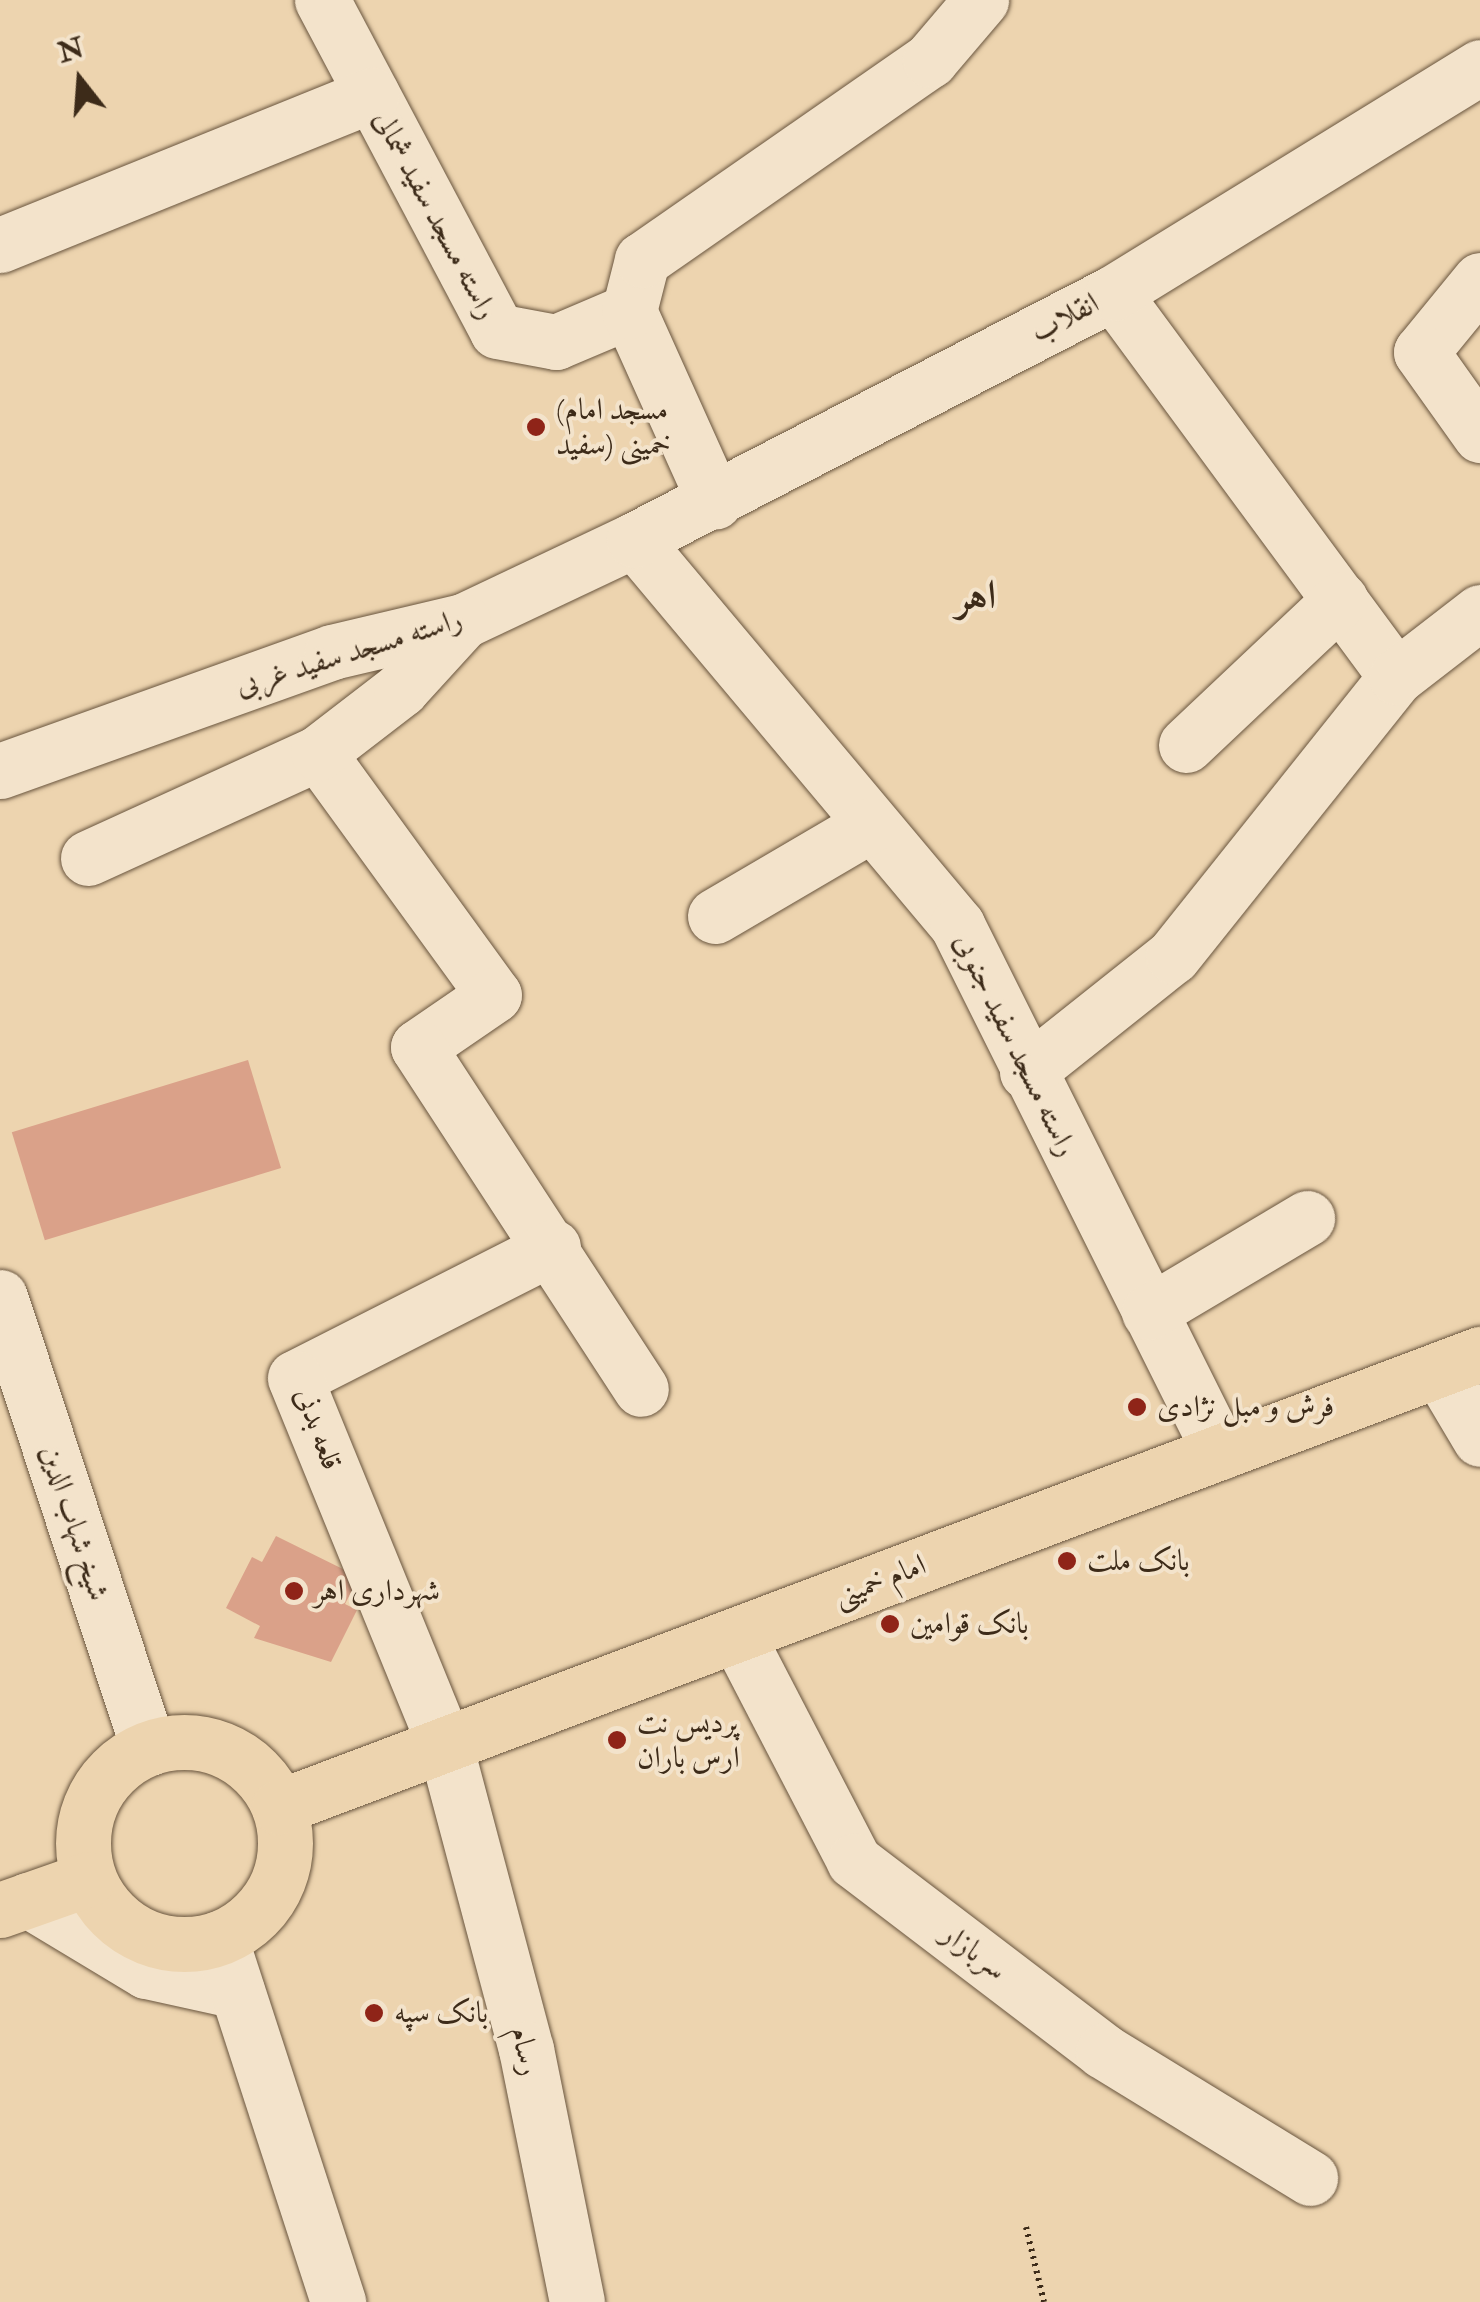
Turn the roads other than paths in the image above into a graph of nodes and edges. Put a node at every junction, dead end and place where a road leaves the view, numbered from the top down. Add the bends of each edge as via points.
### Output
1 (322, 0) edge
2 (981, 0) edge
3 (1480, 67) edge
4 (372, 94) junction
5 (0, 245) edge
6 (1480, 280) edge
7 (1113, 292) junction
8 (629, 310) junction
9 (1480, 435) edge
10 (715, 502) junction
11 (634, 540) junction
12 (1340, 600) junction
13 (1480, 612) edge
14 (463, 621) junction
15 (1396, 677) junction
16 (1186, 745) dead end
17 (318, 753) junction
18 (0, 770) edge
19 (870, 825) junction
20 (88, 858) dead end
21 (715, 916) dead end
22 (1027, 1072) junction
23 (1307, 1218) dead end
24 (553, 1247) junction
25 (0, 1297) edge
26 (1149, 1312) junction
27 (1460, 1362) edge
28 (641, 1389) dead end
29 (1480, 1439) edge
30 (1220, 1452) junction
31 (737, 1635) junction
32 (445, 1745) junction
33 (148, 1748) junction
34 (279, 1808) junction
35 (88, 1879) junction
36 (14, 1905) edge
37 (220, 1938) junction
38 (237, 1991) junction
39 (1310, 2178) dead end
40 (338, 2302) edge
41 (577, 2302) edge

1 - 4 street, راسته مسجد سفید شمالی
2 - 8 street via 930,60 642,260
3 - 7 street, انقلاب
4 - 5 street
4 - 8 street, راسته مسجد سفید شمالی via 497,331 556,342
6 - 9 street via 1421,352
7 - 10 street, انقلاب
7 - 12 street
8 - 10 street
10 - 11 street, انقلاب
11 - 14 street, راسته مسجد سفید غربی
11 - 19 street, راسته مسجد سفید جنوبی
12 - 15 street
12 - 16 street
13 - 15 street
14 - 17 street via 401,689
14 - 18 street, راسته مسجد سفید غربی via 332,652
15 - 22 street via 1173,956
17 - 20 street
17 - 24 street via 494,996 418,1047
19 - 21 street
19 - 22 street, راسته مسجد سفید جنوبی via 957,925
22 - 26 street, راسته مسجد سفید جنوبی
23 - 26 street
24 - 28 street
24 - 32 street, قلعه بدنی via 296,1378
25 - 33 street, شیخ شهاب الدین
26 - 30 street, راسته مسجد سفید جنوبی
27 - 29 street
27 - 30 main road, امام خمینی
30 - 31 main road, امام خمینی
31 - 32 main road, امام خمینی
31 - 39 street, سربازار via 854,1861 1103,2051
32 - 34 main road, امام خمینی
32 - 41 street, رسام via 526,2049
33 - 34 main road via 211,1746 240,1759
33 - 35 main road via 99,1788 86,1816
34 - 37 main road via 282,1870 268,1899
35 - 36 main road
35 - 37 main road via 128,1928 157,1941
36 - 38 street via 146,1971
37 - 38 street
38 - 40 street

